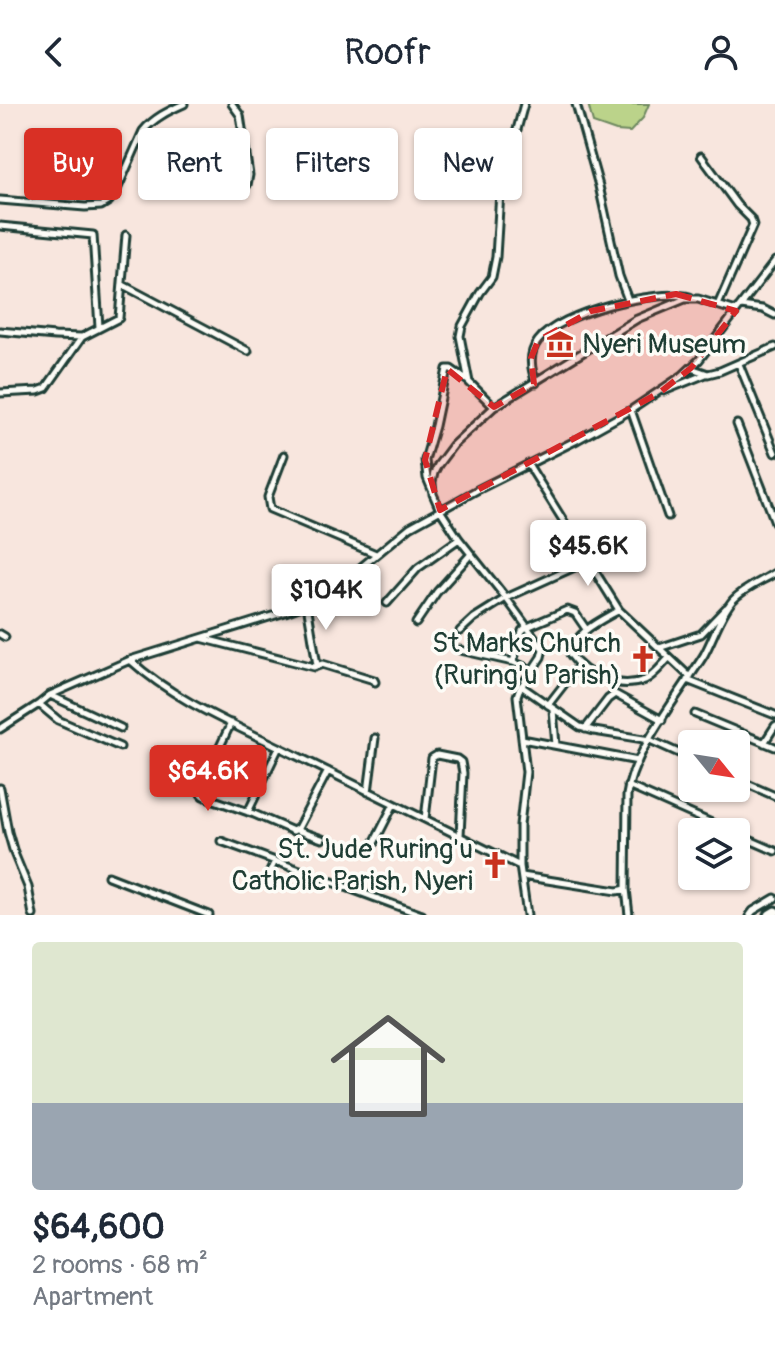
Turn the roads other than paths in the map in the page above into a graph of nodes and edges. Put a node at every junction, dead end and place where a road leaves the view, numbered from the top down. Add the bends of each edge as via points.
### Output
1 (184, 104) edge
2 (232, 104) edge
3 (524, 104) edge
4 (576, 104) edge
5 (242, 128) edge
6 (701, 156) dead end
7 (0, 200) edge
8 (0, 226) edge
9 (126, 235) dead end
10 (775, 261) edge
11 (123, 285) junction
12 (698, 299) junction
13 (628, 300) junction
14 (718, 305) junction
15 (738, 309) junction
16 (775, 315) edge
17 (99, 327) junction
18 (0, 331) edge
19 (82, 337) junction
20 (775, 347) edge
21 (248, 351) dead end
22 (739, 364) junction
23 (691, 368) junction
24 (708, 374) junction
25 (469, 382) junction
26 (536, 383) junction
27 (0, 393) edge
28 (659, 393) junction
29 (494, 407) junction
30 (631, 410) junction
31 (737, 424) dead end
32 (775, 453) edge
33 (284, 455) dead end
34 (528, 464) junction
35 (433, 494) junction
36 (440, 510) junction
37 (668, 516) dead end
38 (775, 522) edge
39 (459, 539) junction
40 (584, 549) dead end
41 (376, 554) junction
42 (471, 554) junction
43 (588, 561) junction
44 (775, 573) edge
45 (506, 598) junction
46 (732, 602) junction
47 (387, 603) dead end
48 (307, 604) junction
49 (619, 610) junction
50 (416, 623) dead end
51 (528, 627) junction
52 (586, 629) junction
53 (460, 631) dead end
54 (200, 638) junction
55 (659, 648) junction
56 (460, 650) dead end
57 (669, 658) junction
58 (130, 660) junction
59 (513, 662) junction
60 (317, 665) junction
61 (579, 665) junction
62 (532, 670) junction
63 (688, 678) junction
64 (375, 682) dead end
65 (521, 686) junction
66 (50, 695) junction
67 (39, 704) junction
68 (550, 707) junction
69 (695, 714) dead end
70 (774, 715) edge
71 (662, 720) junction
72 (231, 723) junction
73 (775, 726) edge
74 (121, 728) dead end
75 (0, 729) edge
76 (585, 729) junction
77 (375, 738) dead end
78 (522, 739) junction
79 (650, 740) junction
80 (764, 743) junction
81 (556, 745) junction
82 (120, 747) dead end
83 (279, 747) junction
84 (775, 747) edge
85 (678, 753) edge
86 (638, 761) junction
87 (328, 771) junction
88 (750, 785) edge
89 (628, 786) junction
90 (0, 788) edge
91 (368, 792) junction
92 (775, 796) edge
93 (394, 804) junction
94 (248, 812) junction
95 (700, 818) edge
96 (425, 819) junction
97 (296, 830) junction
98 (460, 836) junction
99 (322, 839) dead end
100 (750, 840) edge
101 (221, 841) dead end
102 (373, 845) dead end
103 (775, 851) edge
104 (275, 861) junction
105 (520, 866) junction
106 (108, 876) dead end
107 (522, 876) junction
108 (265, 882) dead end
109 (626, 889) junction
110 (775, 898) edge
111 (33, 915) edge
112 (209, 915) edge
113 (422, 915) edge
114 (527, 915) edge
115 (629, 915) edge
116 (750, 915) edge

1 - 7 street via 143,131 116,192 101,206
2 - 5 street
3 - 25 street via 500,192 492,277 460,336
4 - 13 street
6 - 14 street via 753,225
8 - 17 street via 93,235
9 - 11 street
10 - 15 street
11 - 17 street via 120,317
11 - 21 street
12 - 13 street via 676,294
12 - 14 street
12 - 26 street via 674,302 637,319
13 - 26 street via 591,311 538,341 531,367
14 - 15 street
15 - 16 street via 763,309
15 - 23 street
17 - 19 street
18 - 19 street
19 - 27 street via 46,388
20 - 22 street
22 - 24 street
22 - 32 street
23 - 24 street
23 - 28 street
24 - 28 street
25 - 29 street
25 - 35 street via 447,369 425,460
26 - 29 street
28 - 30 street
29 - 35 street via 438,465
30 - 34 street
30 - 37 street
31 - 38 street
33 - 41 street via 268,497 270,509
34 - 36 street
34 - 40 street
34 - 43 street
35 - 36 street
36 - 39 street
36 - 41 street
39 - 42 street
39 - 47 street via 418,568
41 - 48 street
42 - 45 street
42 - 50 street
43 - 45 street
43 - 49 street
44 - 46 street
45 - 51 street
45 - 53 street
46 - 55 street via 701,634
46 - 63 street
48 - 54 street
48 - 60 street
49 - 52 street
49 - 55 street
51 - 52 street via 567,610 580,617
51 - 59 street
51 - 62 street via 543,649
52 - 61 street via 570,650
54 - 58 street
54 - 60 street
55 - 57 street
56 - 59 street
57 - 61 street via 647,679 634,682 606,681
57 - 63 street
58 - 66 street
58 - 72 street via 180,697
59 - 62 street
60 - 64 street
61 - 68 street
62 - 65 street
63 - 70 street
63 - 71 street
65 - 68 street
65 - 78 street via 517,696
66 - 67 street
66 - 74 street
67 - 75 street
67 - 82 street via 68,726
68 - 76 street
68 - 81 street
69 - 80 street
71 - 76 street via 615,694
71 - 79 street
72 - 83 street
72 - 94 street via 201,794
73 - 80 street
76 - 79 street
77 - 91 street
78 - 81 street
78 - 105 street via 526,772
79 - 85 street
79 - 86 street
80 - 84 street
81 - 86 street
83 - 87 street
83 - 94 street
86 - 89 street
87 - 91 street
87 - 97 street
88 - 92 street
89 - 95 street
89 - 109 street
90 - 111 street
91 - 93 street
93 - 96 street
93 - 102 street
94 - 97 street
96 - 98 street
96 - 98 street via 432,758 457,759 463,773
97 - 99 street
98 - 105 street
100 - 103 street
101 - 104 street
104 - 108 street
104 - 113 street
105 - 107 street
106 - 112 street
107 - 109 street
107 - 114 street
109 - 115 street
110 - 116 street

